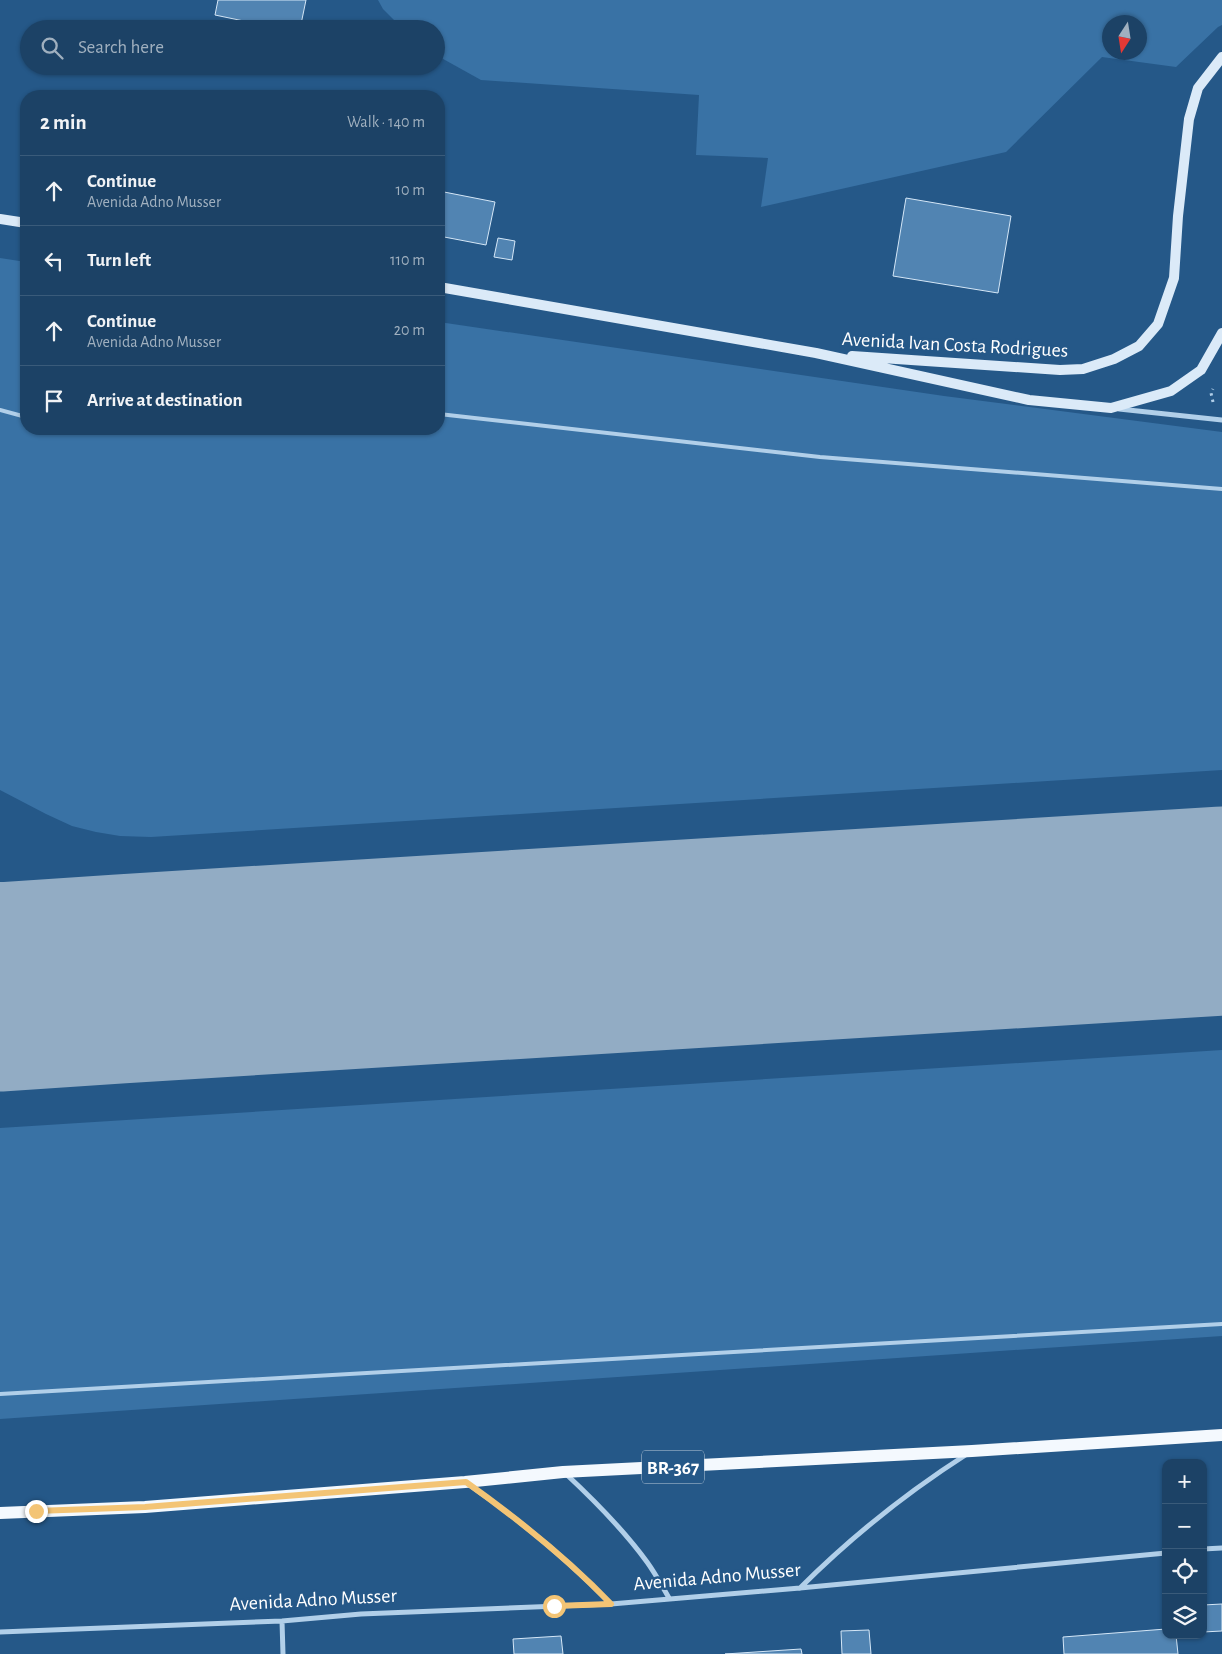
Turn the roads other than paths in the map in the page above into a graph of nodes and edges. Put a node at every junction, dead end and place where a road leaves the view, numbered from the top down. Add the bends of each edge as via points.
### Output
1 (1222, 57) edge
2 (0, 219) edge
3 (20, 222) edge
4 (445, 288) edge
5 (1222, 333) edge
6 (816, 353) junction
7 (1111, 408) junction
8 (0, 410) edge
9 (20, 415) edge
10 (445, 415) edge
11 (1222, 420) edge
12 (1222, 489) edge
13 (1222, 1324) edge
14 (0, 1394) edge
15 (1222, 1435) edge
16 (972, 1451) junction
17 (563, 1472) junction
18 (466, 1482) junction
19 (0, 1513) edge
20 (1222, 1548) edge
21 (1207, 1549) edge
22 (1162, 1553) edge
23 (800, 1588) junction
24 (669, 1598) junction
25 (611, 1604) junction
26 (282, 1621) junction
27 (0, 1632) edge
28 (283, 1654) edge

1 - 6 main road, Avenida Ivan Costa Rodrigues via 1198,88 1189,119 1174,278 1158,324 1139,346 1114,359 1083,368 1060,370
2 - 3 main road
4 - 6 main road, Avenida Ivan Costa Rodrigues
5 - 7 main road, Avenida Ivan Costa Rodrigues via 1201,370 1171,391
6 - 7 main road, Avenida Ivan Costa Rodrigues via 1029,400
7 - 11 street
8 - 9 lane
10 - 12 lane via 820,457
13 - 14 lane
15 - 16 main road, BR-367
16 - 17 main road, BR-367
16 - 23 street via 882,1514
17 - 18 main road, BR-367
17 - 24 street via 622,1530
18 - 19 main road, BR-367 via 145,1507
18 - 25 street via 542,1539
20 - 21 street
22 - 23 street, Avenida Adno Musser
23 - 24 street, Avenida Adno Musser
24 - 25 street, Avenida Adno Musser
25 - 26 street, Avenida Adno Musser via 361,1614
26 - 27 street, Avenida Adno Musser
26 - 28 street

